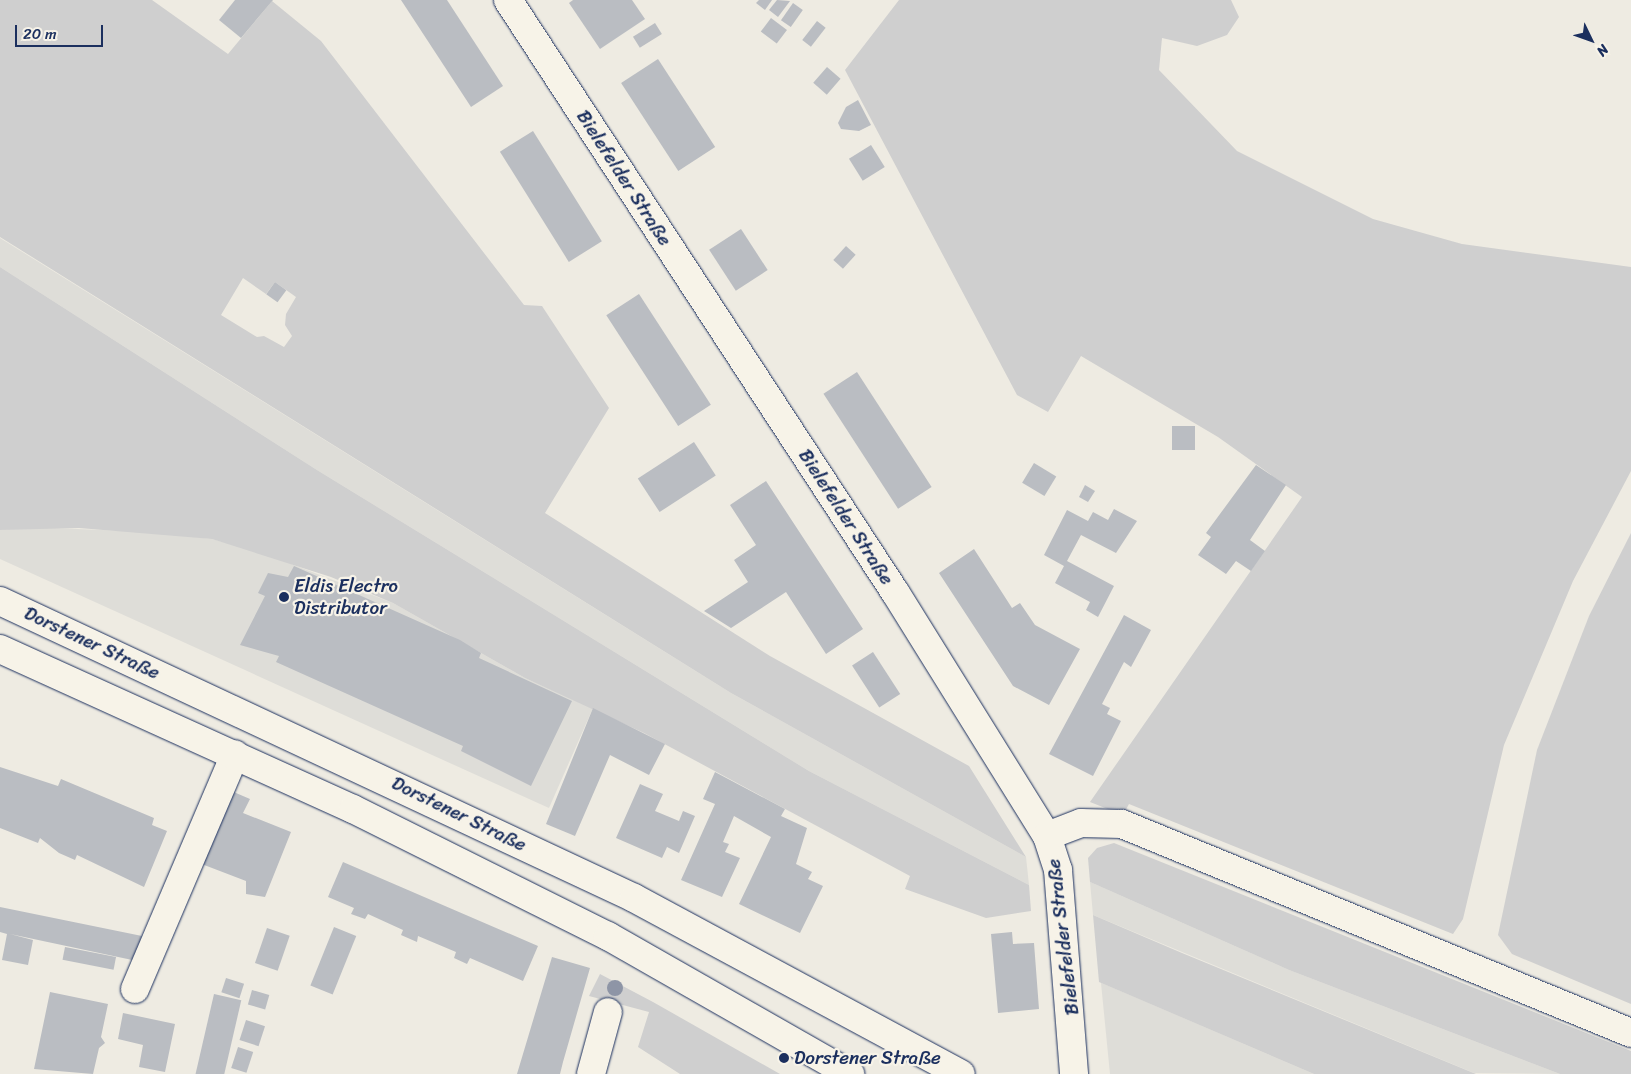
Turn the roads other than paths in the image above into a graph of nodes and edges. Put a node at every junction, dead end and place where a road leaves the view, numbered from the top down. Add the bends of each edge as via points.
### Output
1 (508, 0) edge
2 (0, 601) edge
3 (0, 649) edge
4 (235, 754) junction
5 (1047, 836) junction
6 (135, 989) dead end
7 (608, 1012) dead end
8 (1631, 1033) edge
9 (591, 1074) edge
10 (850, 1074) edge
11 (962, 1074) edge
12 (1074, 1074) edge

1 - 5 main road, Bielefelder Straße via 899,599
2 - 11 main road, Dorstener Straße via 634,898
3 - 4 main road
4 - 6 main road
4 - 10 main road via 608,936
5 - 8 main road via 1081,822 1122,824
5 - 12 main road, Bielefelder Straße via 1058,870
7 - 9 main road

